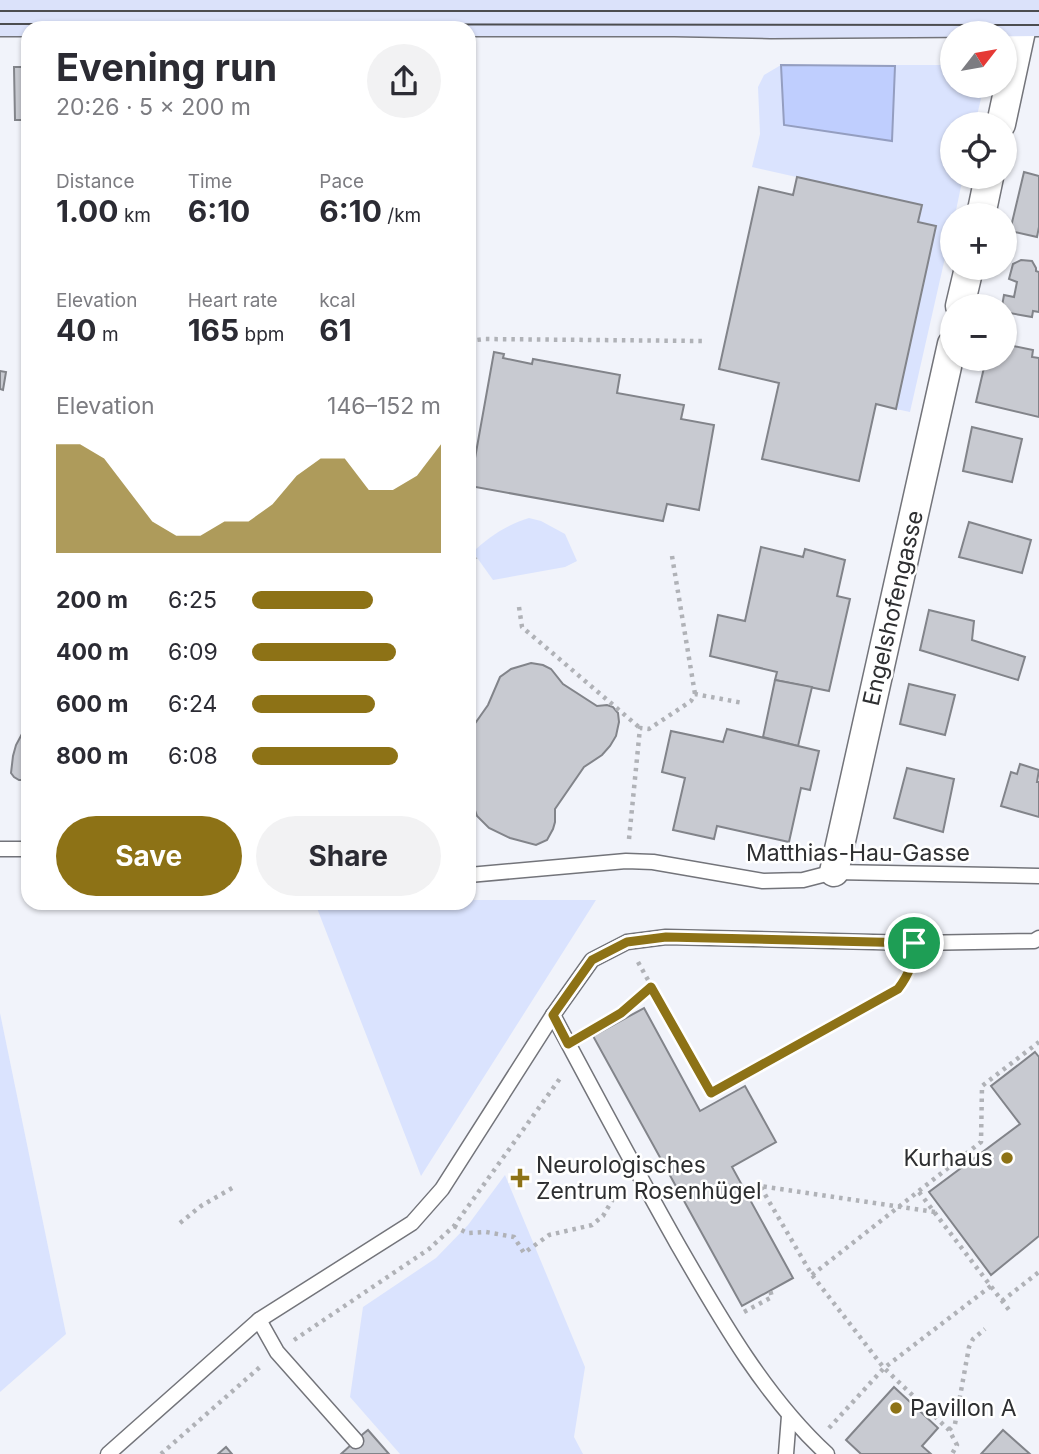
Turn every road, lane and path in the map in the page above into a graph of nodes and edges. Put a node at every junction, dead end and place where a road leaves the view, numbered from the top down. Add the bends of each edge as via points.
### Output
1 (0, 17) edge
2 (1032, 17) edge
3 (1004, 112) edge
4 (476, 341) edge
5 (703, 341) dead end
6 (946, 371) edge
7 (672, 556) dead end
8 (519, 607) dead end
9 (695, 694) junction
10 (743, 703) dead end
11 (640, 728) junction
12 (0, 849) edge
13 (21, 849) edge
14 (626, 861) junction
15 (834, 872) junction
16 (476, 874) edge
17 (1039, 876) edge
18 (627, 942) junction
19 (914, 943) junction
20 (1037, 943) edge
21 (651, 987) junction
22 (553, 1015) junction
23 (1039, 1042) edge
24 (568, 1044) junction
25 (640, 1177) junction
26 (234, 1187) dead end
27 (919, 1192) junction
28 (899, 1207) junction
29 (935, 1212) junction
30 (180, 1223) dead end
31 (454, 1226) dead end
32 (1039, 1272) edge
33 (812, 1275) junction
34 (991, 1286) junction
35 (770, 1290) dead end
36 (1002, 1301) junction
37 (1009, 1310) dead end
38 (259, 1320) junction
39 (723, 1323) junction
40 (985, 1329) dead end
41 (884, 1368) junction
42 (789, 1416) junction
43 (949, 1430) junction
44 (356, 1441) dead end
45 (815, 1443) junction
46 (108, 1454) edge
47 (786, 1454) edge
48 (827, 1454) edge
49 (952, 1454) edge

1 - 2 main road
2 - 3 street
4 - 5 path
6 - 15 street, Engelshofengasse
7 - 9 path
8 - 11 path via 522,627
9 - 10 path
9 - 11 path via 649,729
11 - 14 path
12 - 13 lane
14 - 15 lane, Matthias-Hau-Gasse via 763,880 803,880
14 - 16 lane, Matthias-Hau-Gasse
15 - 17 lane, Matthias-Hau-Gasse
18 - 19 lane via 666,937
18 - 21 path
18 - 22 lane via 592,960
19 - 20 lane
19 - 21 path via 909,975 898,989 711,1093
21 - 24 path via 621,1013
22 - 24 lane
22 - 38 lane via 442,1189 412,1223
23 - 27 path via 982,1086 981,1142
24 - 25 lane
25 - 31 path via 618,1188 603,1216 592,1225 549,1235 524,1253 514,1237 467,1233
25 - 39 lane
26 - 30 path
27 - 28 path
27 - 29 path
28 - 29 path
28 - 33 path
28 - 33 path via 760,1186
29 - 34 path
32 - 36 path
33 - 41 path
34 - 36 path
34 - 41 path
35 - 39 path via 772,1297
36 - 37 path
38 - 44 lane via 277,1352
38 - 46 lane
39 - 42 lane
40 - 43 path via 969,1347
41 - 43 path
41 - 45 path
42 - 45 lane
42 - 47 lane
43 - 49 path via 957,1445
45 - 48 lane

